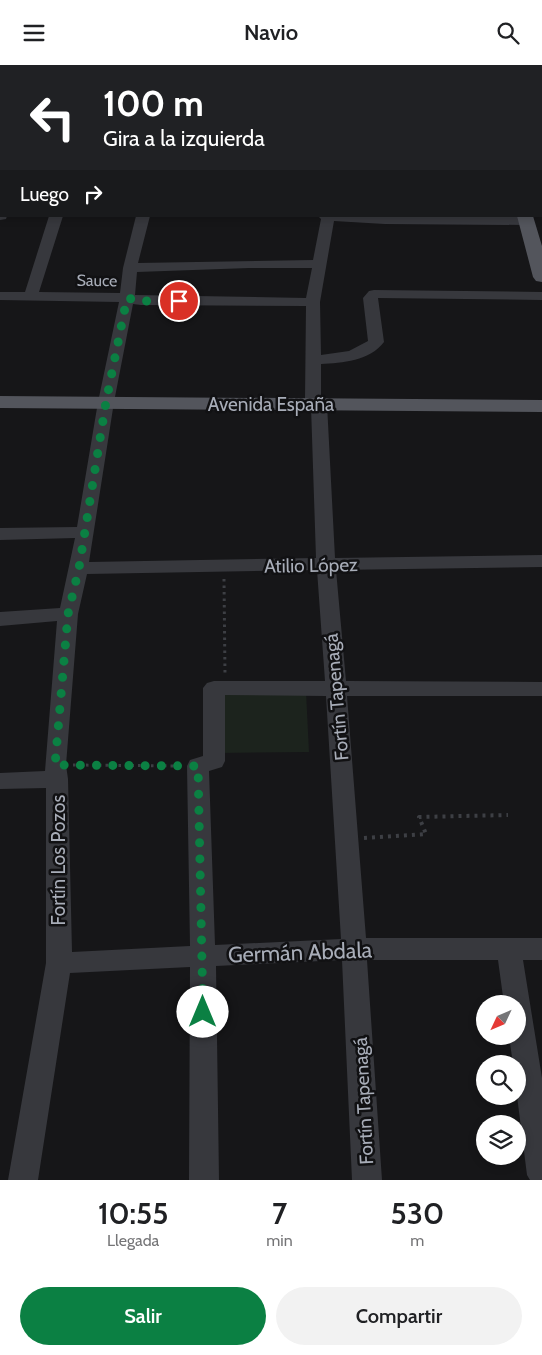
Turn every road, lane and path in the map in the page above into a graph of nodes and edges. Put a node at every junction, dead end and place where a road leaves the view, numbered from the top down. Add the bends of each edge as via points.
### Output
1 (56, 217) edge
2 (144, 217) edge
3 (326, 217) edge
4 (526, 219) edge
5 (319, 265) junction
6 (130, 268) junction
7 (542, 277) edge
8 (0, 296) edge
9 (31, 296) junction
10 (542, 296) edge
11 (127, 298) junction
12 (312, 302) junction
13 (313, 360) junction
14 (0, 402) edge
15 (106, 402) junction
16 (319, 404) junction
17 (542, 406) edge
18 (85, 531) junction
19 (0, 534) edge
20 (542, 561) edge
21 (326, 565) junction
22 (224, 566) junction
23 (79, 568) junction
24 (68, 614) junction
25 (0, 619) edge
26 (225, 687) junction
27 (335, 688) junction
28 (542, 689) edge
29 (198, 766) junction
30 (56, 772) junction
31 (0, 781) edge
32 (508, 815) dead end
33 (348, 839) junction
34 (355, 949) junction
35 (509, 949) junction
36 (542, 949) edge
37 (203, 956) junction
38 (58, 963) junction
39 (516, 995) edge
40 (523, 1045) edge
41 (542, 1175) edge
42 (23, 1180) edge
43 (204, 1180) edge
44 (367, 1180) edge

1 - 9 street
2 - 6 street, Fortín Los Pozos
3 - 4 street
3 - 5 street, Fortín Tapenagá
4 - 7 main road
5 - 6 street
5 - 12 street, Fortín Tapenagá
6 - 11 street, Fortín Los Pozos
8 - 9 street, Sauce
9 - 11 street, Sauce
10 - 13 street via 374,294 370,298 376,342 368,350 352,357
11 - 12 street, Sauce via 141,301
11 - 15 street, Fortín Los Pozos
12 - 13 street, Fortín Tapenagá
13 - 16 street, Fortín Tapenagá via 313,399
14 - 15 main road, Avenida España
15 - 16 main road, Avenida España
15 - 18 street, Fortín Los Pozos
16 - 17 main road, Avenida España
16 - 21 street, Fortín Tapenagá
18 - 19 street
18 - 23 street, Fortín Los Pozos
20 - 21 street, Atilio López
21 - 22 street, Atilio López
21 - 27 street, Fortín Tapenagá
22 - 23 street, Atilio López
22 - 26 path
23 - 24 street, Fortín Los Pozos
24 - 25 street
24 - 30 street, Fortín Los Pozos
26 - 27 street
26 - 29 street via 214,688 214,761
27 - 28 street
27 - 33 street, Fortín Tapenagá
29 - 30 path
29 - 37 street
30 - 31 street
30 - 38 street, Fortín Los Pozos
32 - 33 path via 419,817 426,834
33 - 34 street, Fortín Tapenagá
34 - 35 street, Germán Abdala
34 - 37 street, Germán Abdala
34 - 44 street, Fortín Tapenagá
35 - 36 street, Germán Abdala
35 - 39 street
37 - 38 street, Germán Abdala
37 - 43 street
38 - 42 street, Fortín Los Pozos
40 - 41 street

